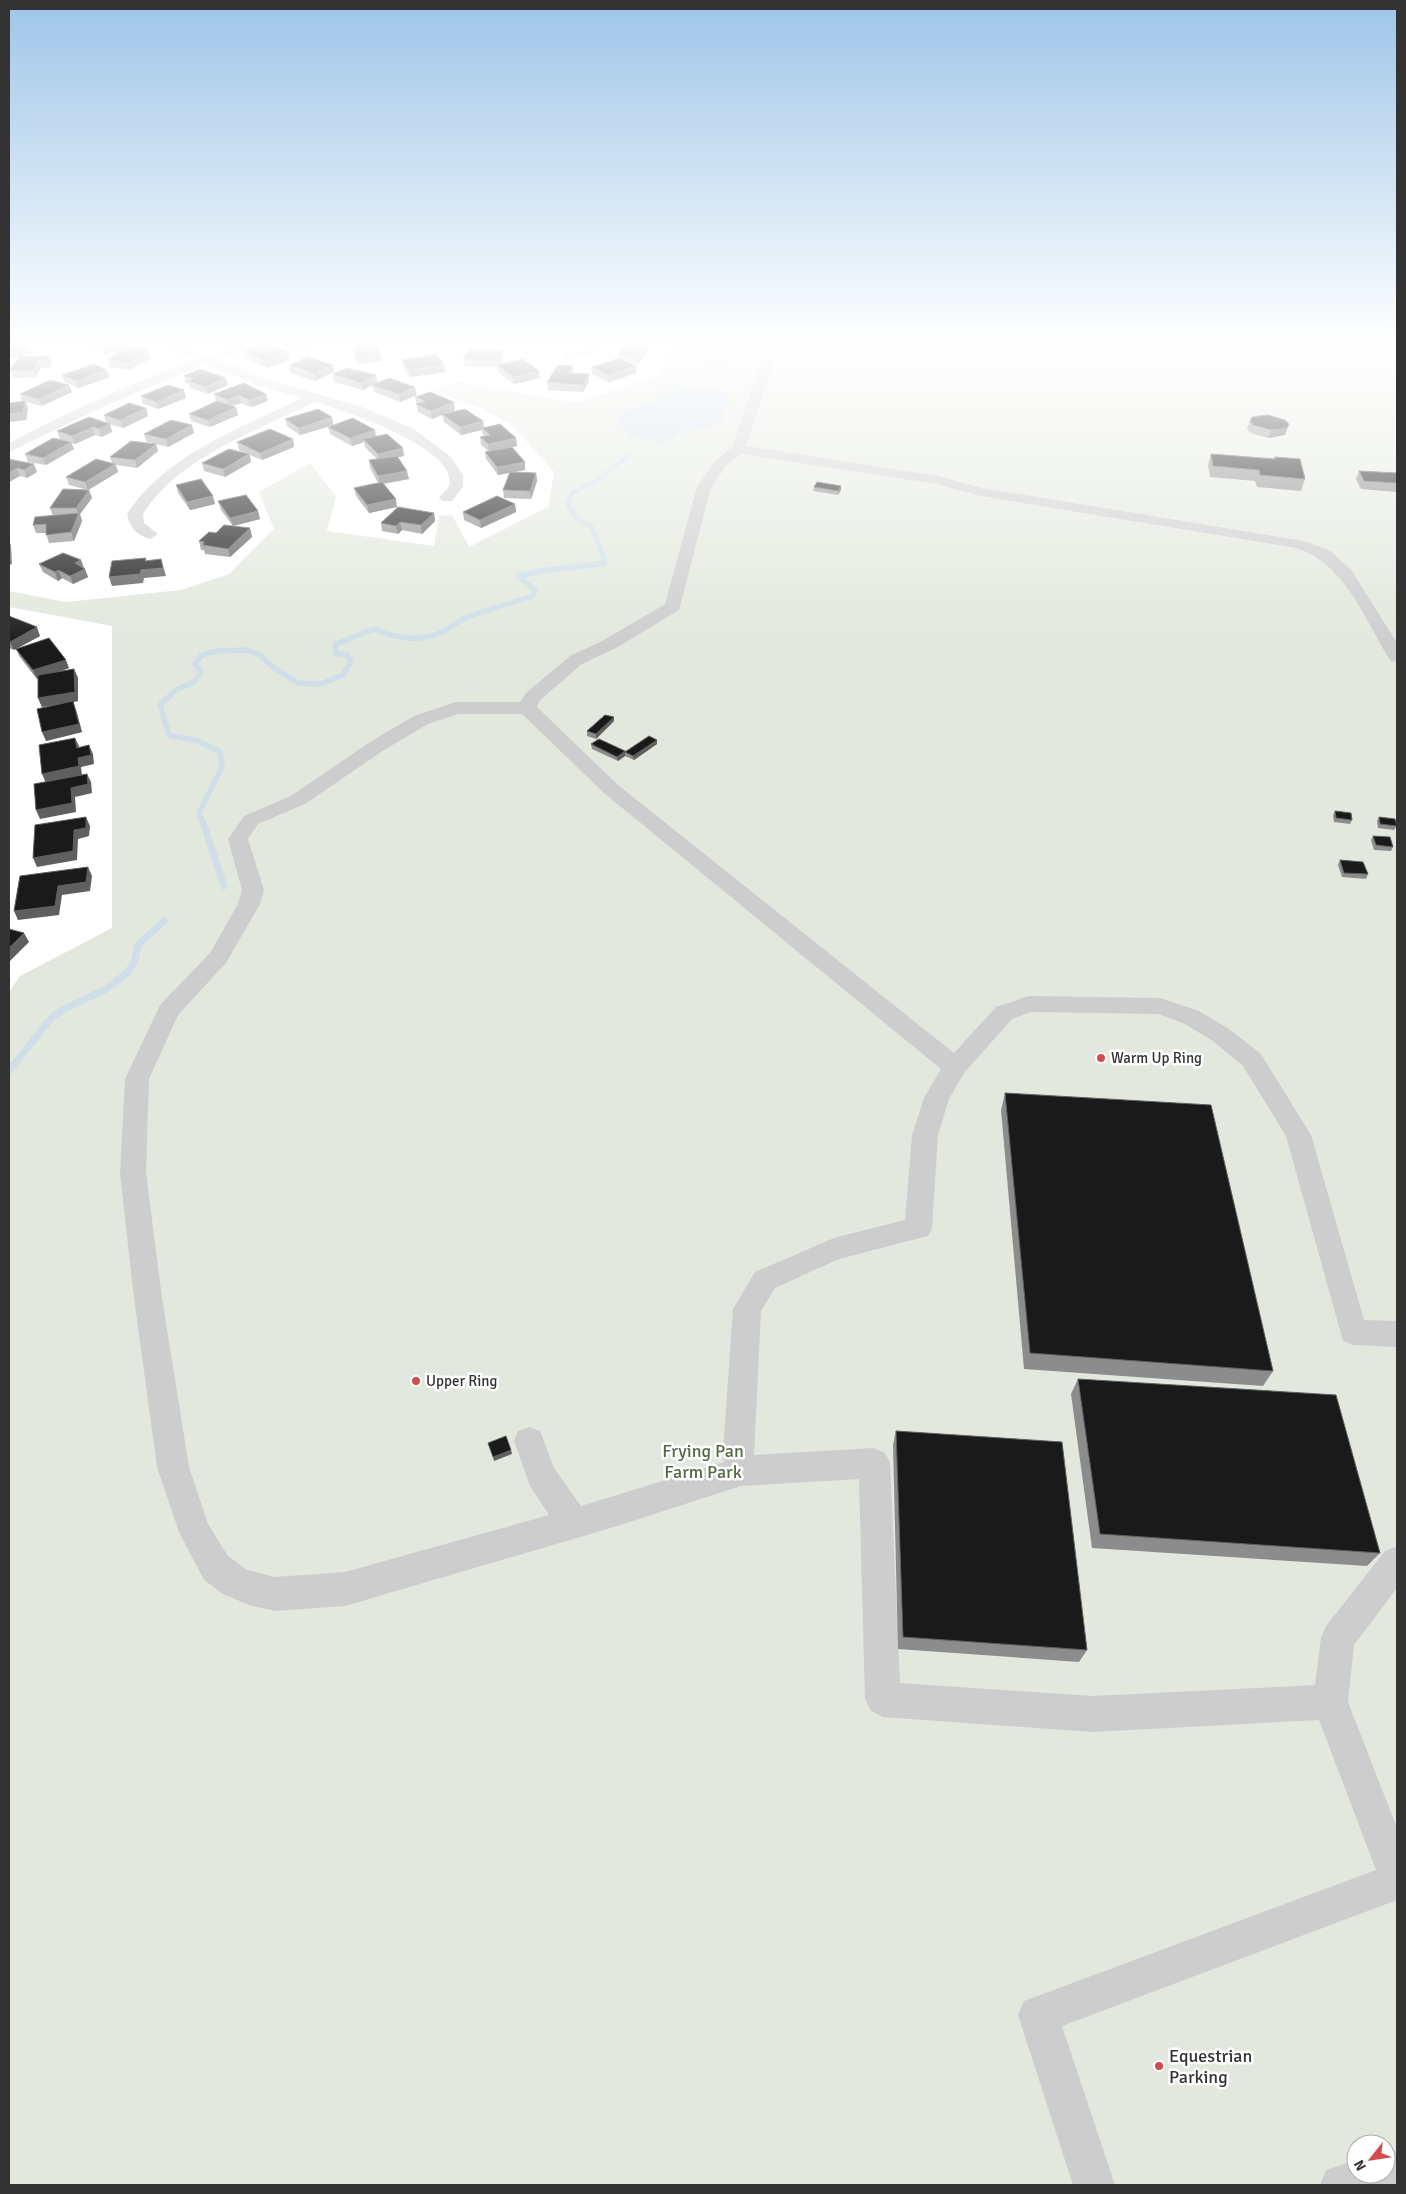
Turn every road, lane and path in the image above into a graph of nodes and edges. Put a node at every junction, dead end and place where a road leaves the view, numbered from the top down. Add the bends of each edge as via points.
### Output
1 (20, 442) edge
2 (227, 442) edge
3 (423, 442) edge
4 (741, 442) edge
5 (9, 448) edge
6 (738, 450) junction
7 (447, 498) dead end
8 (150, 534) dead end
9 (1397, 657) edge
10 (527, 708) junction
11 (955, 1067) junction
12 (1397, 1334) edge
13 (529, 1441) dead end
14 (741, 1471) junction
15 (574, 1523) junction
16 (1397, 1562) edge
17 (1330, 1702) junction
18 (1397, 1875) edge
19 (1397, 1881) edge
20 (1397, 2172) edge
21 (1094, 2185) edge
22 (1341, 2185) edge

1 - 5 street
2 - 8 street via 166,476 148,494 135,514 137,525
3 - 7 street via 445,460 456,475 456,486
4 - 6 street
6 - 9 street via 938,480 981,492 1316,549 1337,562
6 - 10 street via 722,462 704,487 673,606 610,644 576,660 532,697
10 - 11 street via 618,795
10 - 15 street via 456,708 422,720 377,746 298,800 251,820 238,839 253,890 249,904 218,958 168,1011 137,1079 133,1173 173,1467 195,1532 216,1568 249,1588 275,1594 315,1593 345,1589
11 - 12 street via 1004,1013 1029,1004 1160,1006 1191,1017 1221,1035 1252,1060 1298,1135 1353,1332
11 - 14 street via 937,1098 925,1135 918,1228 834,1249 765,1280 747,1309 738,1451
13 - 15 street via 541,1476
14 - 15 street
14 - 17 street via 874,1463 884,1699 1093,1714
16 - 17 street via 1338,1638
17 - 18 street
19 - 21 street via 1038,2015
20 - 22 street

